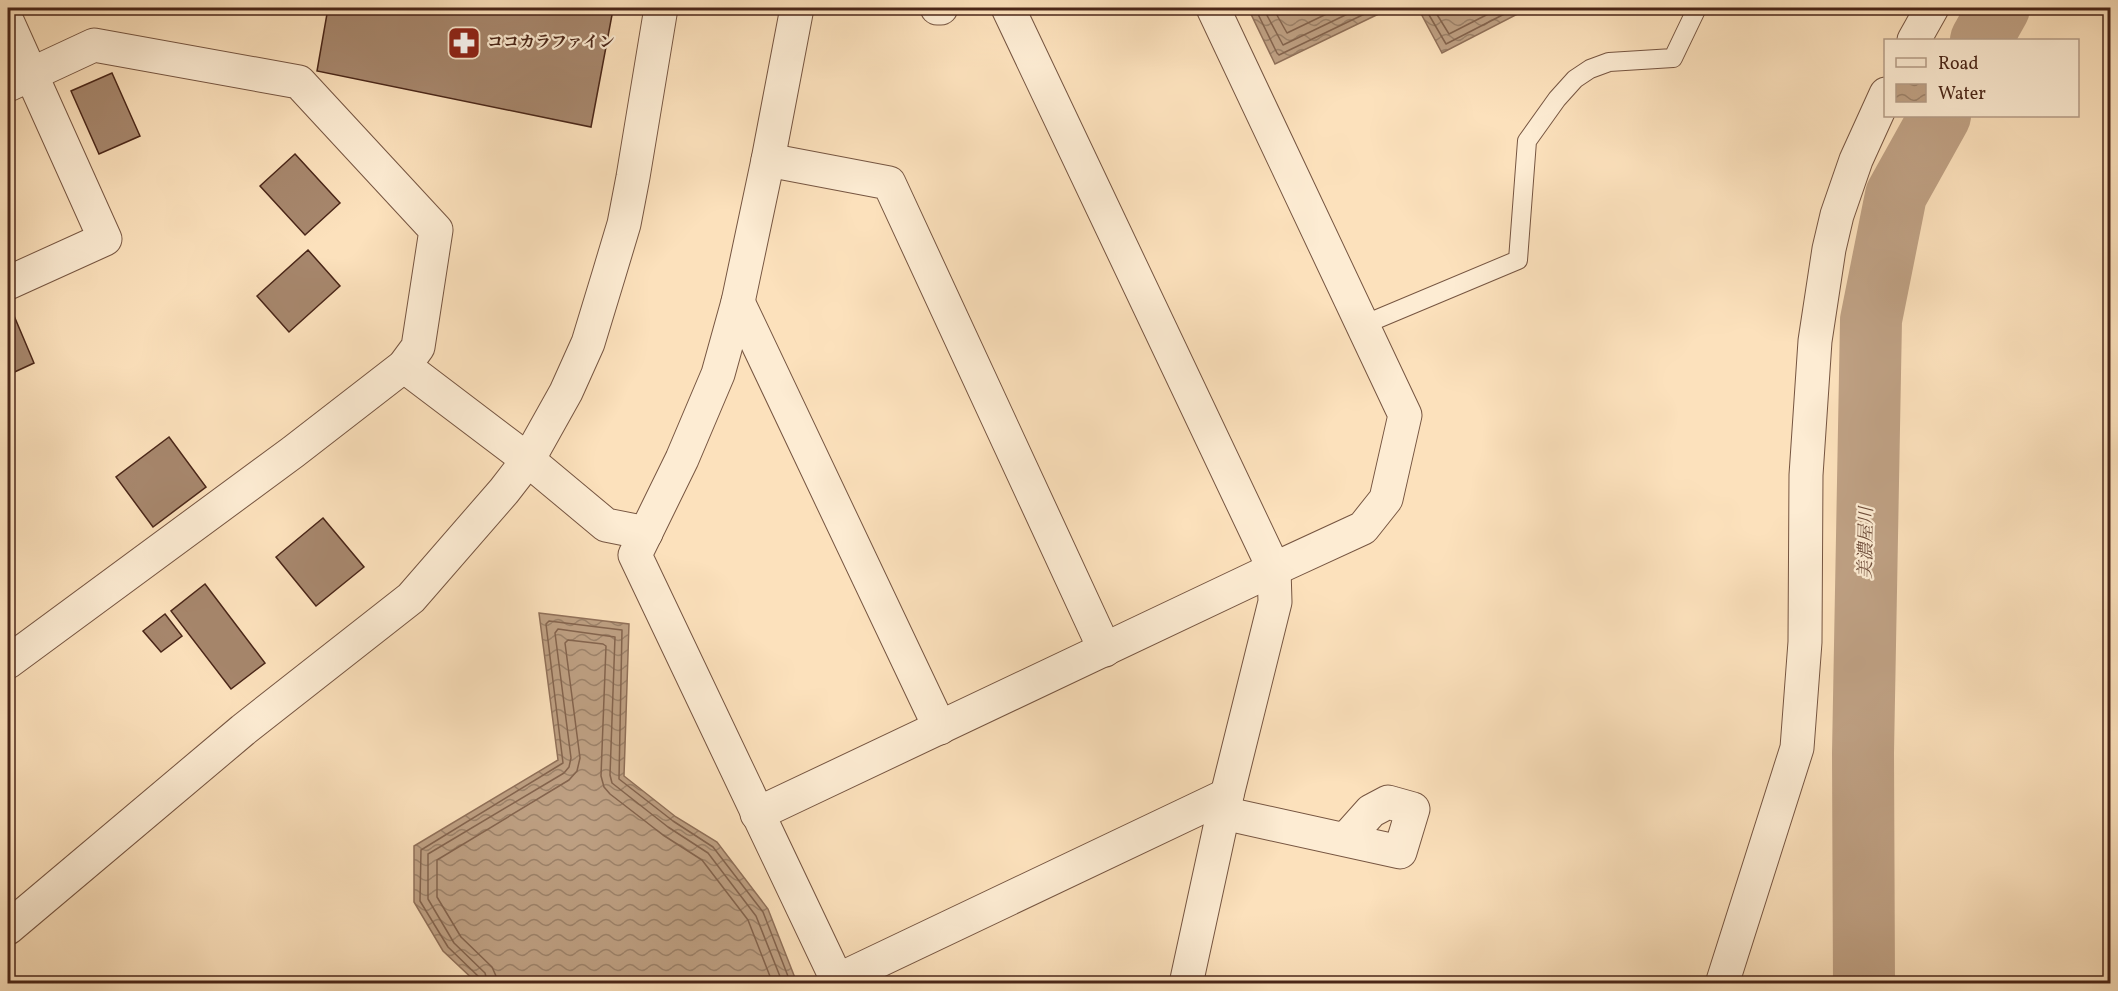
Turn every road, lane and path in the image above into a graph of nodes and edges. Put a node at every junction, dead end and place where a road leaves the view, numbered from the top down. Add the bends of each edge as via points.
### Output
1 (661, 8) edge
2 (797, 8) edge
3 (1008, 8) edge
4 (1213, 8) edge
5 (1697, 8) edge
6 (1932, 8) edge
7 (8, 23) edge
8 (1915, 39) edge
9 (19, 80) edge
10 (1884, 98) edge
11 (768, 160) junction
12 (8, 283) edge
13 (738, 302) junction
14 (1363, 325) junction
15 (404, 366) junction
16 (528, 460) junction
17 (646, 533) junction
18 (1274, 568) junction
19 (1105, 650) junction
20 (8, 662) edge
21 (940, 728) junction
22 (1225, 804) junction
23 (757, 814) junction
24 (1346, 839) dead end
25 (8, 928) edge
26 (838, 982) edge
27 (1186, 984) edge
28 (1722, 984) edge

1 - 16 street via 624,224 588,343 567,392
2 - 11 street
3 - 18 street
4 - 14 street
5 - 14 lane via 1673,58 1609,62 1590,69 1575,79 1543,117 1527,141 1518,260
6 - 8 street
7 - 9 street
9 - 12 street via 105,239
9 - 15 street via 94,45 299,82 436,230 418,348
10 - 28 street via 1837,215 1815,341 1806,476 1805,642 1797,748
11 - 13 street
11 - 19 street via 889,183
13 - 17 street via 718,374
13 - 21 street
14 - 18 street via 1406,415 1386,500 1363,528
15 - 16 street
15 - 20 street
16 - 17 street via 606,525
16 - 25 street via 411,598 243,730
17 - 23 street via 634,555
18 - 19 street
18 - 22 street via 1275,602
19 - 21 street
21 - 23 street
22 - 24 street
22 - 26 street
22 - 27 street
23 - 26 street

